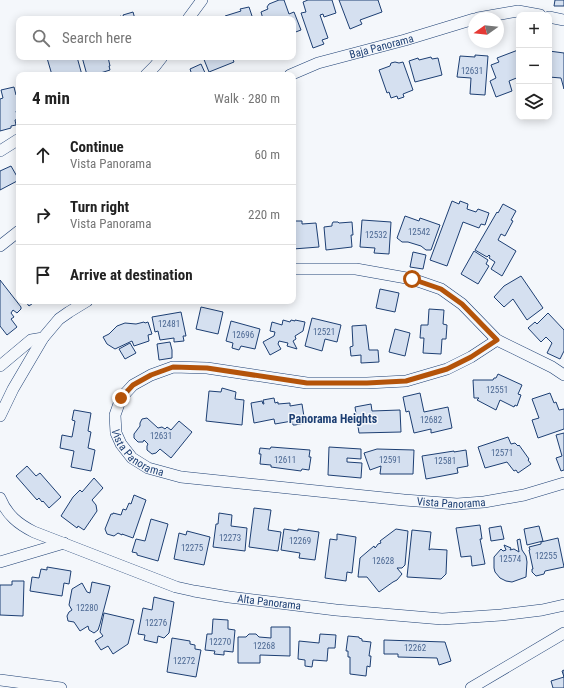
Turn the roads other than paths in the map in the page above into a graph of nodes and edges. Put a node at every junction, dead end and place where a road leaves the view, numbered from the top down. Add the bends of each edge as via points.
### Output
1 (202, 0) edge
2 (524, 12) edge
3 (504, 13) edge
4 (190, 16) edge
5 (552, 18) edge
6 (564, 20) edge
7 (468, 21) edge
8 (160, 60) edge
9 (149, 72) edge
10 (296, 73) edge
11 (16, 141) edge
12 (0, 151) edge
13 (16, 233) edge
14 (0, 246) edge
15 (296, 269) edge
16 (82, 304) edge
17 (43, 338) junction
18 (497, 340) junction
19 (0, 366) edge
20 (564, 375) edge
21 (0, 416) edge
22 (564, 483) edge
23 (0, 498) edge
24 (64, 543) junction
25 (0, 562) edge
26 (564, 605) edge
27 (564, 633) edge
28 (0, 680) edge
29 (61, 688) edge
30 (471, 688) edge

1 - 4 street
2 - 3 street
5 - 6 street
7 - 10 street, Baja Panorama
8 - 9 street
11 - 12 street
13 - 14 street
15 - 18 street via 356,269 412,279 441,289 462,304
16 - 17 street via 59,320
17 - 19 street via 31,340
17 - 21 street
18 - 20 street
18 - 22 street, Vista Panorama via 447,369 406,381 307,383 207,368 173,367 133,385 121,398 115,415 116,433 132,458 148,468 181,477 451,504 511,497
23 - 24 street, Alta Panorama via 10,516 22,526
24 - 25 street
24 - 26 street, Alta Panorama via 176,587 213,595 336,610 442,619 501,615
27 - 30 street
28 - 29 street

